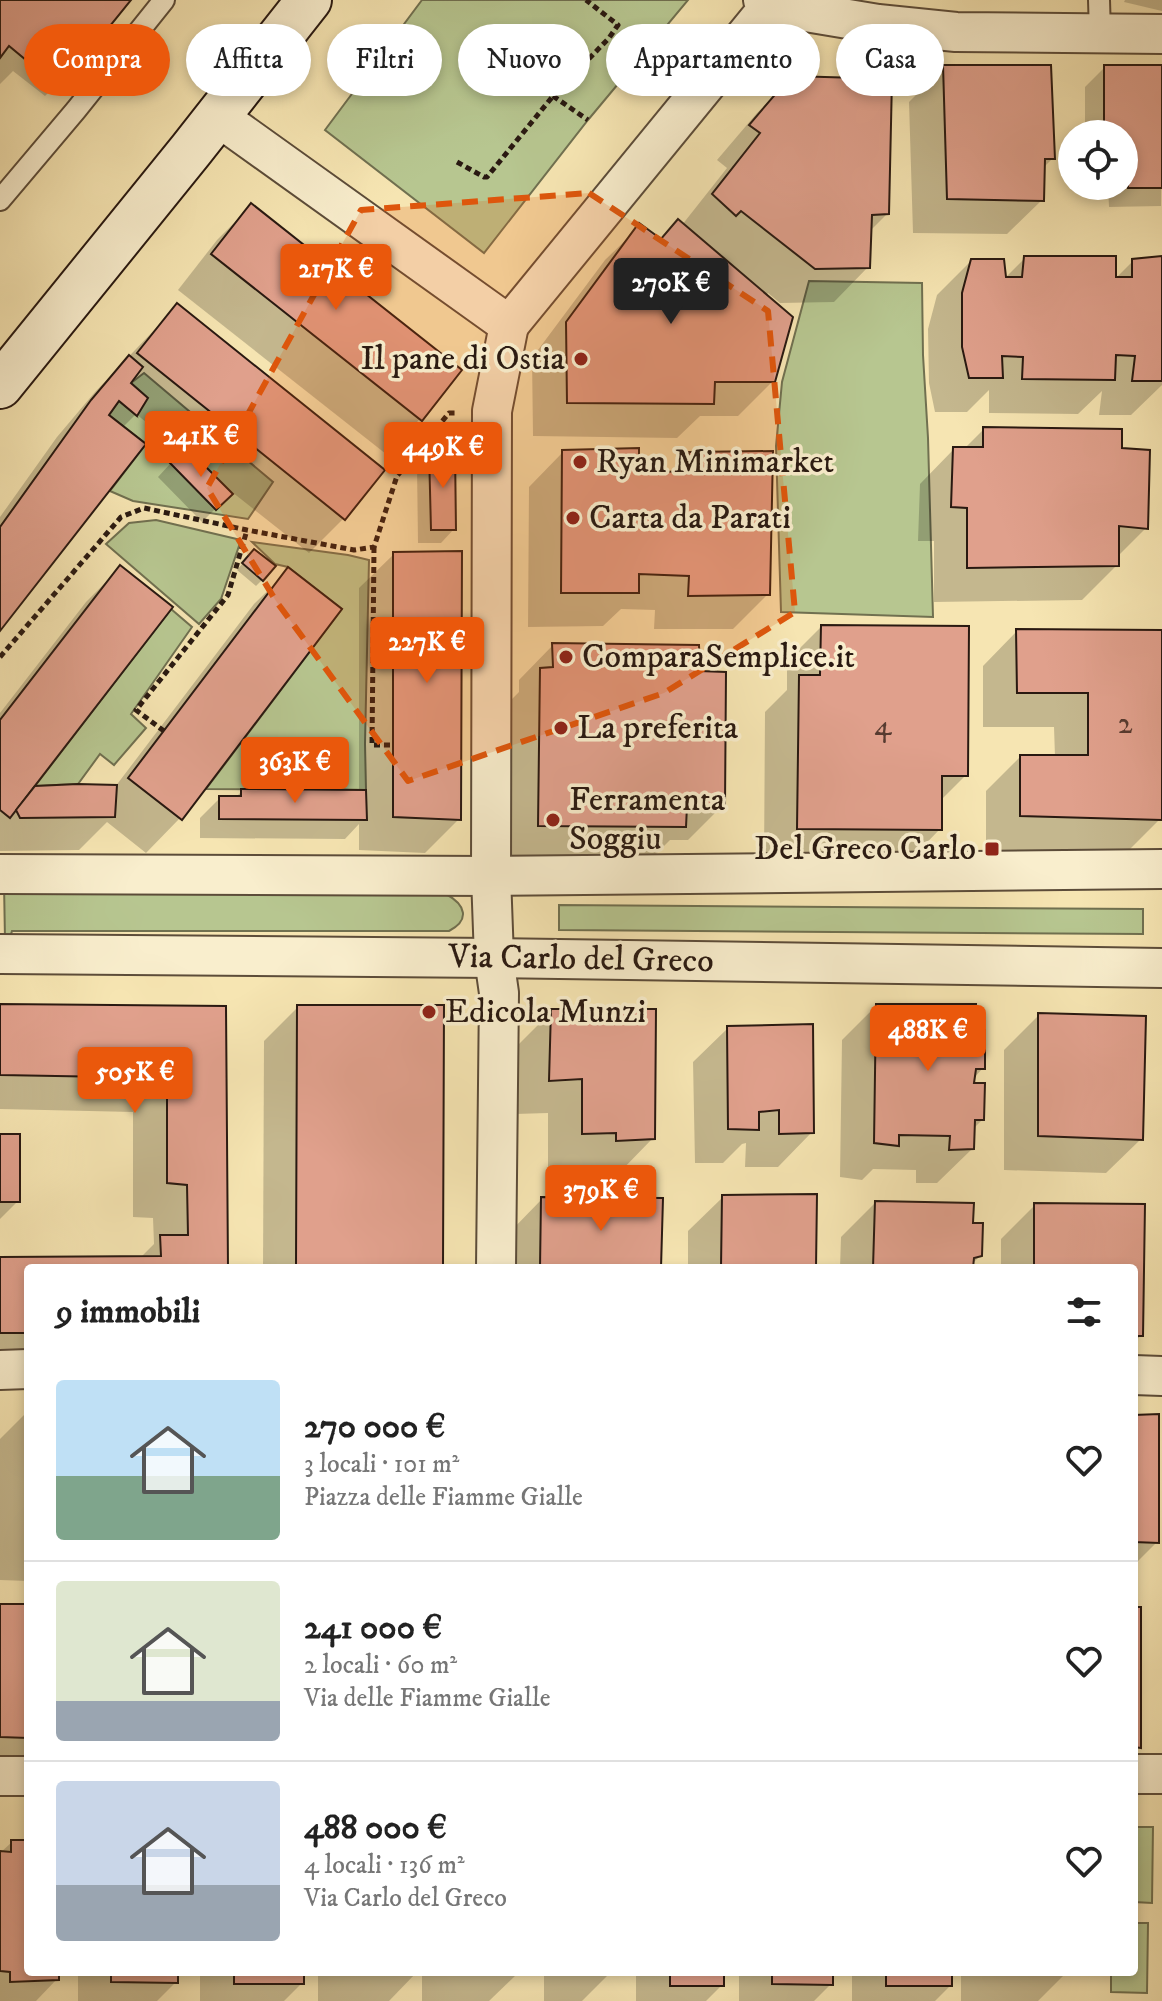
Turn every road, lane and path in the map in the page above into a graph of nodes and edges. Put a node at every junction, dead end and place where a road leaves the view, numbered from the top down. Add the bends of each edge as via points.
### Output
1 (164, 0) edge
2 (309, 0) edge
3 (586, 0) edge
4 (766, 3) edge
5 (1100, 17) edge
6 (1162, 34) edge
7 (590, 58) edge
8 (553, 96) joint
9 (217, 116) junction
10 (588, 120) dead end
11 (457, 162) dead end
12 (0, 200) edge
13 (509, 325) junction
14 (0, 386) edge
15 (449, 413) dead end
16 (247, 530) junction
17 (374, 547) junction
18 (0, 657) edge
19 (164, 731) dead end
20 (393, 745) dead end
21 (1162, 869) edge
22 (0, 874) edge
23 (491, 876) junction
24 (0, 954) edge
25 (494, 958) junction
26 (1162, 968) edge
27 (496, 1264) edge
28 (24, 1369) edge
29 (0, 1370) edge
30 (1138, 1375) edge
31 (1162, 1376) edge
32 (1138, 1774) edge
33 (1162, 1774) edge
34 (0, 1776) edge
35 (24, 1776) edge

1 - 12 lane
2 - 9 street
3 - 7 path via 618,25
4 - 5 street via 956,32
4 - 13 street
5 - 6 street
8 - 10 path
8 - 11 path via 487,177
9 - 13 street
9 - 14 street
13 - 23 street via 492,411
15 - 17 path via 397,476
16 - 17 path via 354,550
16 - 18 path via 144,508 121,517
16 - 19 path via 228,595 136,710
17 - 20 path via 372,745
21 - 23 street
22 - 23 street
23 - 25 street
24 - 25 street, Via Carlo del Greco
25 - 26 street, Via Carlo del Greco
25 - 27 street via 499,993
28 - 29 street
30 - 31 street
32 - 33 street
34 - 35 street

